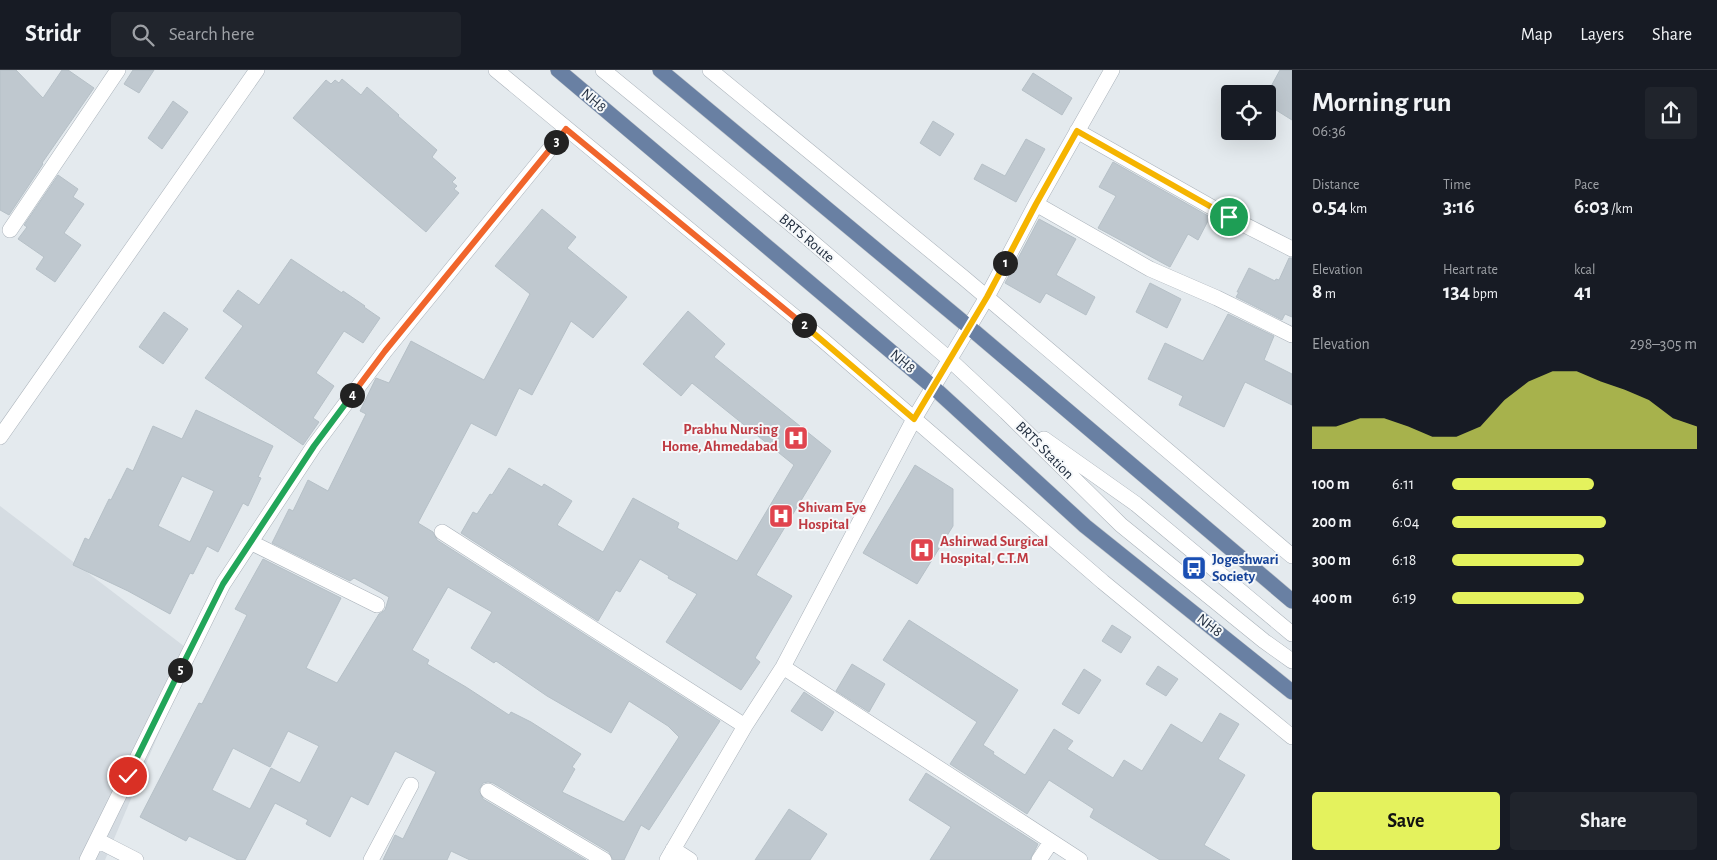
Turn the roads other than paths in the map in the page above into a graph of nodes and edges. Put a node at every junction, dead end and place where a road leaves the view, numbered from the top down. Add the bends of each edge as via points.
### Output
1 (118, 70) edge
2 (257, 70) edge
3 (496, 70) edge
4 (558, 70) edge
5 (603, 70) edge
6 (660, 70) edge
7 (710, 70) edge
8 (1112, 70) edge
9 (566, 129) junction
10 (1077, 131) junction
11 (1036, 204) junction
12 (10, 230) dead end
13 (1292, 249) edge
14 (987, 297) junction
15 (969, 327) junction
16 (1292, 335) edge
17 (950, 359) junction
18 (933, 387) junction
19 (1006, 412) junction
20 (914, 419) junction
21 (0, 437) edge
22 (442, 532) dead end
23 (252, 543) junction
24 (1292, 556) edge
25 (1292, 601) edge
26 (378, 605) dead end
27 (1292, 634) edge
28 (1292, 662) edge
29 (783, 667) junction
30 (1292, 692) edge
31 (745, 726) junction
32 (1292, 737) edge
33 (411, 785) dead end
34 (488, 791) dead end
35 (97, 840) junction
36 (1051, 842) junction
37 (670, 854) edge
38 (87, 860) edge
39 (136, 860) edge
40 (370, 860) edge
41 (604, 860) edge
42 (690, 860) edge
43 (1039, 860) edge
44 (1080, 860) edge

1 - 12 street
2 - 21 street
3 - 9 street
4 - 18 main road, NH8
5 - 17 street, BRTS Route via 804,234
6 - 15 main road
7 - 14 street
8 - 10 street
9 - 20 street
9 - 23 street via 385,351 314,446
10 - 11 street
10 - 13 street
11 - 14 street
11 - 16 street via 1150,269
14 - 15 street
14 - 24 street
15 - 17 street
15 - 25 main road
17 - 18 street
17 - 19 street, BRTS Route
18 - 20 street
18 - 30 main road, NH8 via 1085,526
19 - 27 street, BRTS Station via 1136,504
19 - 28 street, BRTS Station via 1121,525
20 - 29 street
20 - 32 street via 1103,582
22 - 31 street
23 - 26 street
23 - 35 street via 223,584
29 - 31 street
29 - 36 street
31 - 37 street
33 - 40 street
34 - 41 street
35 - 38 street
35 - 39 street
36 - 43 street
36 - 44 street
37 - 42 street

